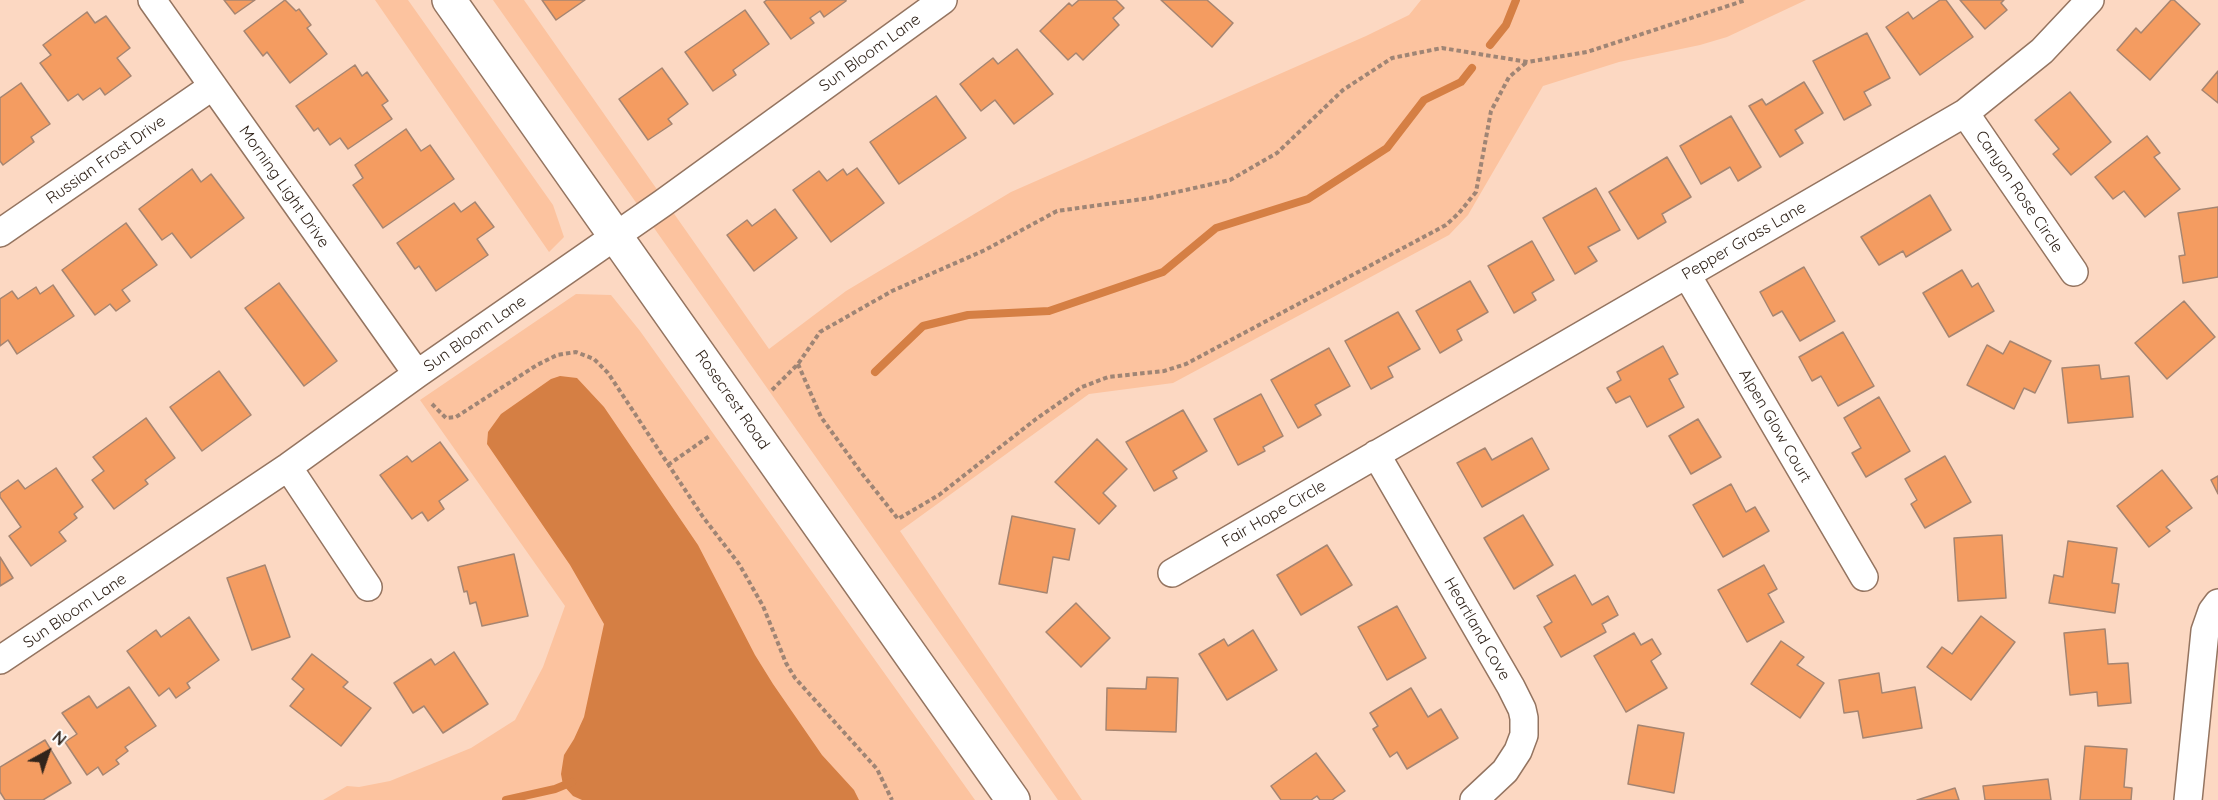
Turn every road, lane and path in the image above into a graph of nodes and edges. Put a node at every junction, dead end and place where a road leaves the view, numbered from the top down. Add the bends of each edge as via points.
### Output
1 (152, 0) edge
2 (449, 0) edge
3 (943, 0) edge
4 (1746, 0) edge
5 (2090, 0) edge
6 (1528, 62) junction
7 (213, 86) junction
8 (1965, 113) junction
9 (0, 233) edge
10 (616, 236) junction
11 (2074, 272) dead end
12 (1687, 275) junction
13 (798, 364) junction
14 (417, 374) junction
15 (772, 390) dead end
16 (432, 404) dead end
17 (711, 435) dead end
18 (1376, 454) junction
19 (668, 465) junction
20 (288, 467) junction
21 (1172, 573) dead end
22 (1864, 577) dead end
23 (368, 588) dead end
24 (2218, 603) edge
25 (0, 660) edge
26 (892, 800) edge
27 (1013, 800) edge
28 (1474, 800) edge
29 (2188, 800) edge

1 - 7 street, Morning Light Drive
2 - 10 main road, Rosecrest Road
3 - 10 street, Sun Bloom Lane
4 - 6 path via 1587,52
5 - 8 street, Pepper Grass Lane via 2042,51
6 - 13 path via 1442,48 1392,57 1344,90 1276,153 1230,180 1150,198 1057,211 985,250 892,291 820,332
6 - 13 path via 1509,77 1491,111 1476,192 1446,225 1186,364 1164,371 1108,377 1082,387 939,495 898,519 821,417
7 - 9 street, Russian Frost Drive
7 - 14 street, Morning Light Drive
8 - 11 street, Canyon Rose Circle
8 - 12 street, Pepper Grass Lane
10 - 14 street, Sun Bloom Lane
10 - 27 main road, Rosecrest Road
12 - 18 street, Pepper Grass Lane
12 - 22 street, Alpen Glow Court
13 - 15 path
14 - 20 street, Sun Bloom Lane
16 - 19 path via 446,418 456,417 547,359 567,352 585,354 608,373
17 - 19 path
18 - 21 street, Fair Hope Circle
18 - 28 street, Heartland Cove via 1511,687 1524,717 1524,735 1514,759
19 - 26 path via 743,571 795,678 877,769
20 - 23 street
20 - 25 street, Sun Bloom Lane
24 - 29 street via 2205,631

